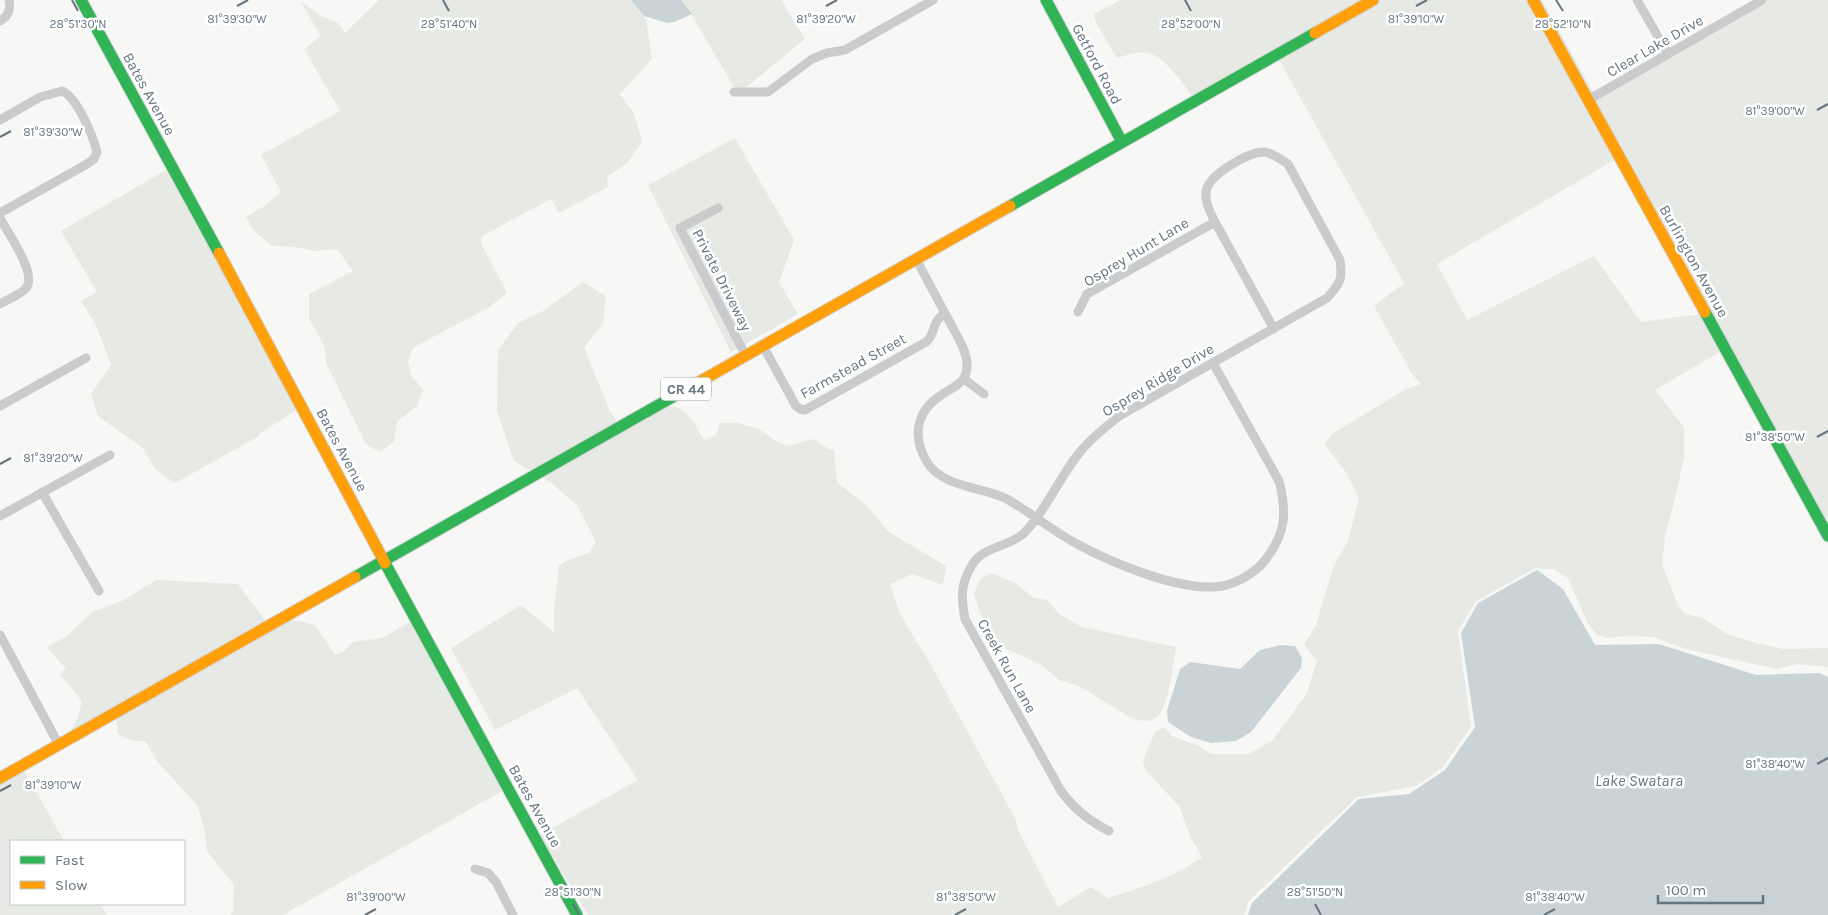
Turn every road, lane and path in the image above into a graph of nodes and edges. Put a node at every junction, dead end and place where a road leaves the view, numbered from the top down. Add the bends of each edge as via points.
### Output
1 (9, 0) edge
2 (81, 0) edge
3 (933, 0) edge
4 (1046, 0) edge
5 (1372, 0) edge
6 (1533, 0) edge
7 (1637, 0) edge
8 (1762, 0) edge
9 (0, 21) edge
10 (1668, 54) junction
11 (734, 92) dead end
12 (1588, 100) junction
13 (0, 120) edge
14 (1122, 142) junction
15 (718, 208) dead end
16 (0, 213) edge
17 (0, 218) edge
18 (1215, 222) junction
19 (916, 259) junction
20 (0, 304) edge
21 (1078, 312) dead end
22 (945, 313) junction
23 (1274, 329) junction
24 (763, 346) junction
25 (746, 356) junction
26 (86, 358) dead end
27 (1213, 363) junction
28 (964, 379) junction
29 (984, 394) dead end
30 (0, 406) edge
31 (110, 455) dead end
32 (42, 492) junction
33 (0, 516) edge
34 (1036, 519) junction
35 (1828, 536) edge
36 (384, 561) junction
37 (99, 591) dead end
38 (0, 635) edge
39 (59, 744) junction
40 (0, 778) edge
41 (1109, 831) dead end
42 (475, 869) dead end
43 (513, 915) edge
44 (577, 915) edge

1 - 9 street via 7,16
2 - 36 street, Bates Avenue
3 - 11 street via 846,50 812,59 768,92
4 - 14 street, Getford Road
5 - 14 street, CR 44
6 - 12 street, Burlington Avenue
7 - 10 street
8 - 10 street, Clear Lake Drive
10 - 12 street, Clear Lake Drive
12 - 35 street, Burlington Avenue
13 - 16 street via 40,97 62,91 76,104 91,132 97,152 87,164
14 - 19 street, CR 44
15 - 25 street, Private Driveway via 680,228
17 - 20 street via 30,277 23,291
18 - 21 street, Osprey Hunt Lane via 1087,294
18 - 23 street, Osprey Ridge Drive
18 - 23 street, Osprey Ridge Drive via 1207,204 1206,190 1213,177 1249,154 1264,152 1288,164 1340,260 1342,274 1338,287 1327,298
19 - 22 street
19 - 24 street, CR 44
22 - 24 street, Farmstead Street via 936,321 932,336 926,342 805,410 796,406
22 - 28 street via 966,357
23 - 27 street, Osprey Ridge Drive
24 - 25 street, CR 44
25 - 36 street, CR 44
26 - 30 street
27 - 34 street, Osprey Ridge Drive via 1119,416 1099,432 1080,452
27 - 34 street via 1279,481 1284,500 1283,524 1277,544 1250,575 1214,587 1182,584 1128,568 1077,544
28 - 29 street
28 - 34 street via 927,407 920,421 917,434 928,464 951,482 995,493
31 - 32 street
32 - 33 street
32 - 37 street
34 - 41 street, Creek Run Lane via 1017,539 988,551 973,562 964,582 961,600 965,619 1070,805
36 - 39 street, CR 44
36 - 44 street, Bates Avenue
38 - 39 street
39 - 40 street, CR 44
42 - 43 street via 488,873 496,882

